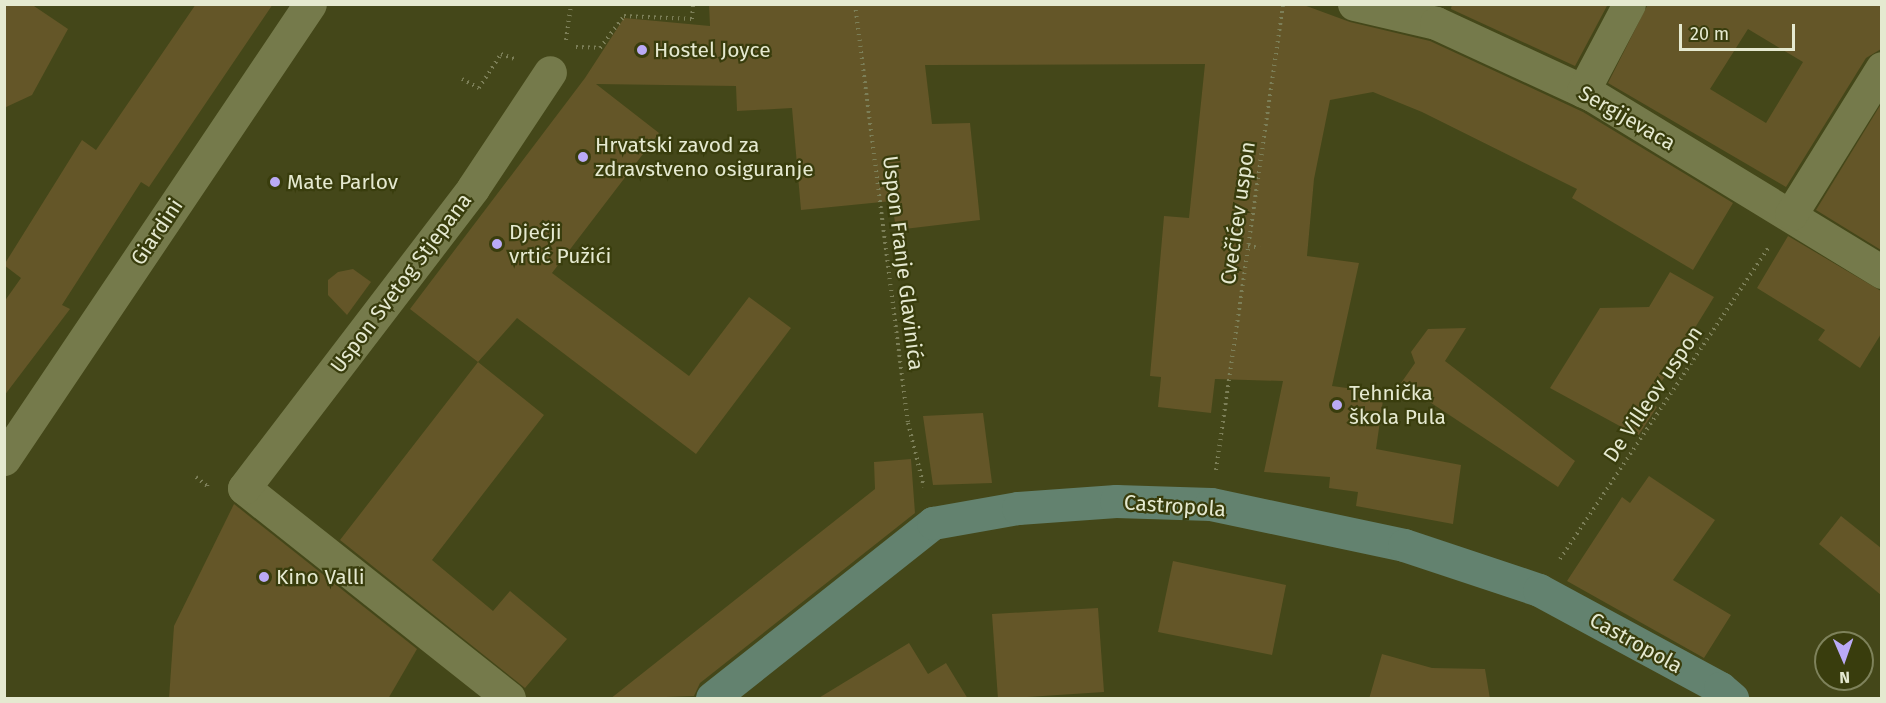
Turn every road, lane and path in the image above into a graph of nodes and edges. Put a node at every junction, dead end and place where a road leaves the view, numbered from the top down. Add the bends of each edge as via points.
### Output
1 (310, 4) edge
2 (571, 4) edge
3 (693, 4) edge
4 (855, 4) edge
5 (1283, 4) edge
6 (1354, 4) edge
7 (1629, 4) edge
8 (1438, 14) edge
9 (566, 41) dead end
10 (556, 60) junction
11 (1881, 68) edge
12 (462, 79) dead end
13 (1583, 91) junction
14 (1791, 214) junction
15 (1248, 246) junction
16 (1260, 248) dead end
17 (1881, 272) edge
18 (1223, 426) dead end
19 (8, 445) edge
20 (933, 523) junction
21 (1539, 590) junction
22 (509, 699) edge
23 (712, 699) edge
24 (1732, 699) edge

1 - 19 street, Giardini
2 - 9 path
3 - 10 path via 692,19 624,16 600,48
4 - 20 path, Uspon Franje Glavinića via 908,423
5 - 15 path, Cvečićev uspon
6 - 8 street, Sergijevaca
7 - 13 street
8 - 13 street, Sergijevaca
10 - 12 path via 501,54 479,88
10 - 22 street, Uspon Svetog Stjepana via 473,188 244,488
11 - 14 street
13 - 14 street, Sergijevaca
14 - 17 street, Sergijevaca
14 - 21 path, De Villeov uspon
15 - 16 path
15 - 18 path, Cvečićev uspon
20 - 21 street, Castropola via 1018,508 1116,501 1211,504 1404,545
20 - 23 street, Castropola
21 - 24 street, Castropola via 1720,688

